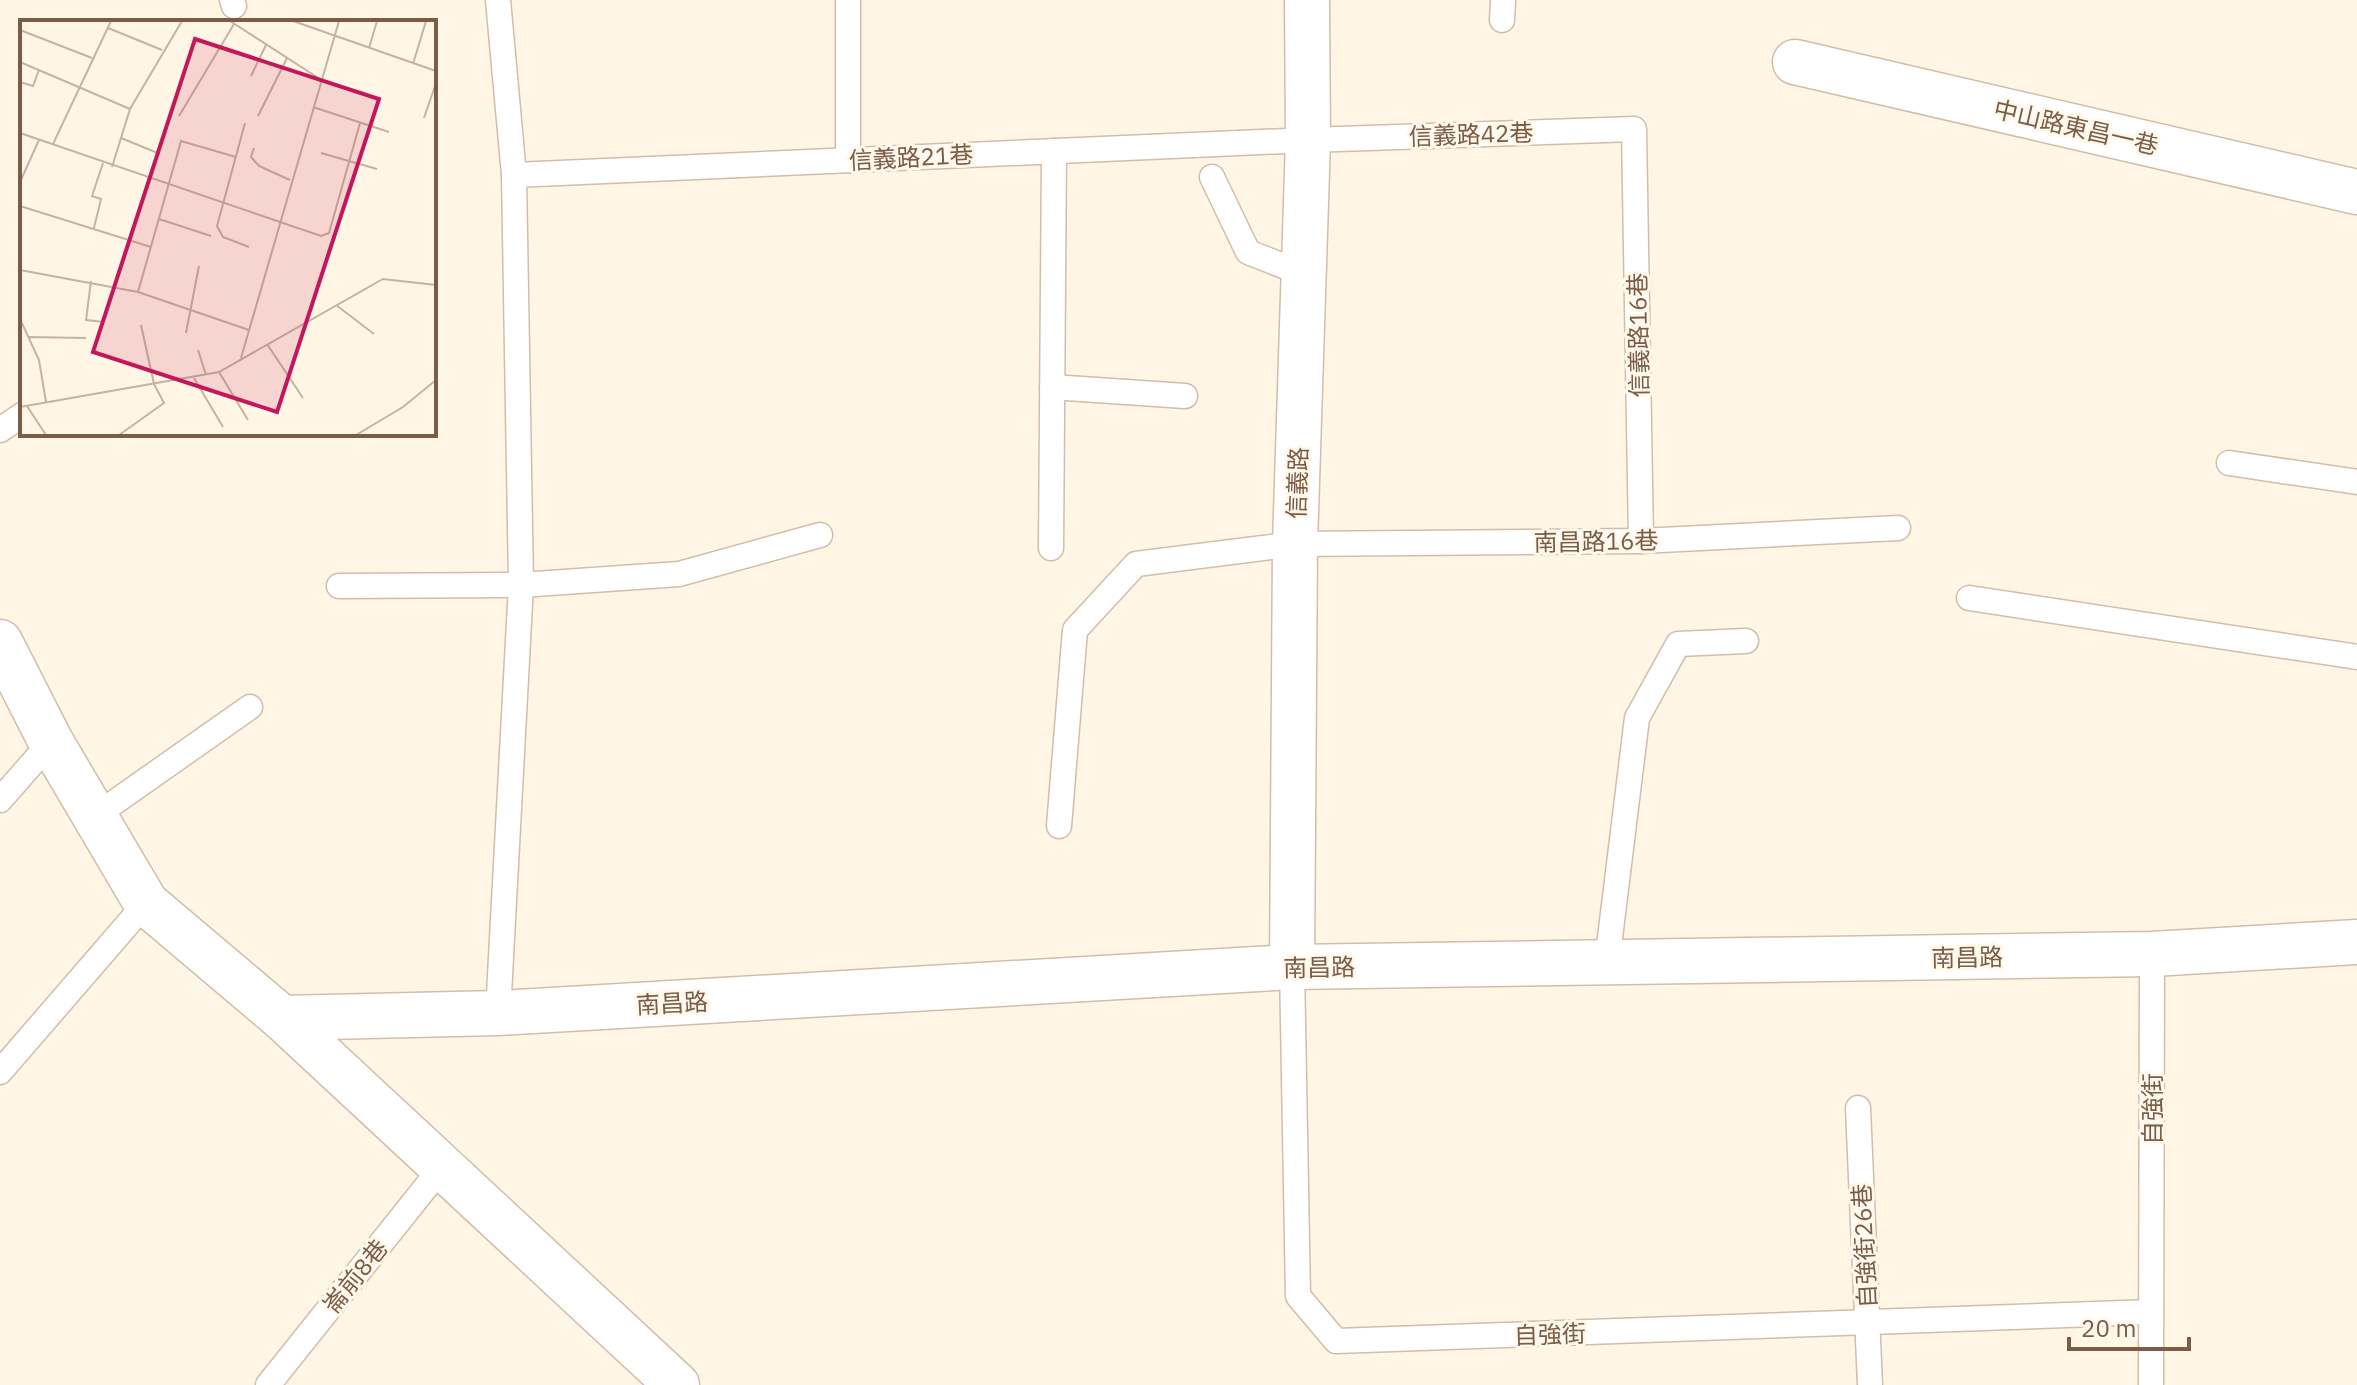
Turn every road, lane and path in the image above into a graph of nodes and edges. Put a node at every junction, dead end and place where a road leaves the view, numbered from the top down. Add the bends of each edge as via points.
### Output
1 (498, 0) edge
2 (848, 0) edge
3 (1307, 0) edge
4 (1795, 62) dead end
5 (1634, 129) joint
6 (1308, 140) junction
7 (1054, 151) junction
8 (848, 160) junction
9 (514, 175) junction
10 (1212, 177) dead end
11 (2357, 192) edge
12 (1304, 274) junction
13 (1052, 387) junction
14 (1185, 396) dead end
15 (20, 416) edge
16 (0, 430) edge
17 (2229, 463) dead end
18 (2357, 482) edge
19 (1898, 528) dead end
20 (820, 535) dead end
21 (1641, 541) junction
22 (1295, 544) junction
23 (1051, 548) dead end
24 (521, 585) junction
25 (339, 586) dead end
26 (1969, 598) dead end
27 (1746, 641) dead end
28 (0, 642) edge
29 (2357, 657) edge
30 (250, 707) dead end
31 (51, 742) junction
32 (0, 800) edge
33 (95, 816) junction
34 (1059, 826) dead end
35 (146, 903) junction
36 (2357, 942) edge
37 (2152, 954) junction
38 (1607, 962) junction
39 (1292, 967) junction
40 (498, 1013) junction
41 (282, 1018) junction
42 (0, 1072) edge
43 (1858, 1108) dead end
44 (442, 1167) junction
45 (2151, 1312) junction
46 (1868, 1322) junction
47 (268, 1385) edge
48 (677, 1385) edge
49 (1870, 1385) edge
50 (2151, 1385) edge

1 - 9 lane
2 - 8 lane
3 - 6 street, 信義路
4 - 11 street, 中山路東昌一巷
5 - 6 lane, 信義路42巷
5 - 21 lane, 信義路16巷
6 - 7 lane, 信義路21巷
6 - 12 street, 信義路
7 - 8 lane, 信義路21巷
7 - 13 lane
8 - 9 lane, 信義路21巷
9 - 24 lane
10 - 12 lane via 1248,252
12 - 22 street, 信義路
13 - 14 lane
13 - 23 lane
15 - 16 lane
17 - 18 lane
19 - 21 lane, 南昌路16巷
20 - 24 lane via 679,574
21 - 22 lane, 南昌路16巷
22 - 34 lane, 南昌路16巷 via 1136,564 1075,630
22 - 39 street, 信義路
24 - 25 lane
24 - 40 lane
26 - 29 lane
27 - 38 lane via 1678,644 1637,718
28 - 31 street
30 - 33 lane
31 - 32 lane
31 - 33 street
33 - 35 street
35 - 41 street
35 - 42 lane
36 - 37 street, 南昌路
37 - 38 street, 南昌路
37 - 45 lane, 自強街
38 - 39 street, 南昌路
39 - 40 street, 南昌路
39 - 46 lane, 自強街 via 1298,1296 1336,1341
40 - 41 street, 南昌路
41 - 44 street
43 - 46 lane, 自強街26巷
44 - 47 lane, 崙前8巷
44 - 48 street
45 - 46 lane, 自強街
45 - 50 lane, 自強街
46 - 49 lane, 自強街26巷

